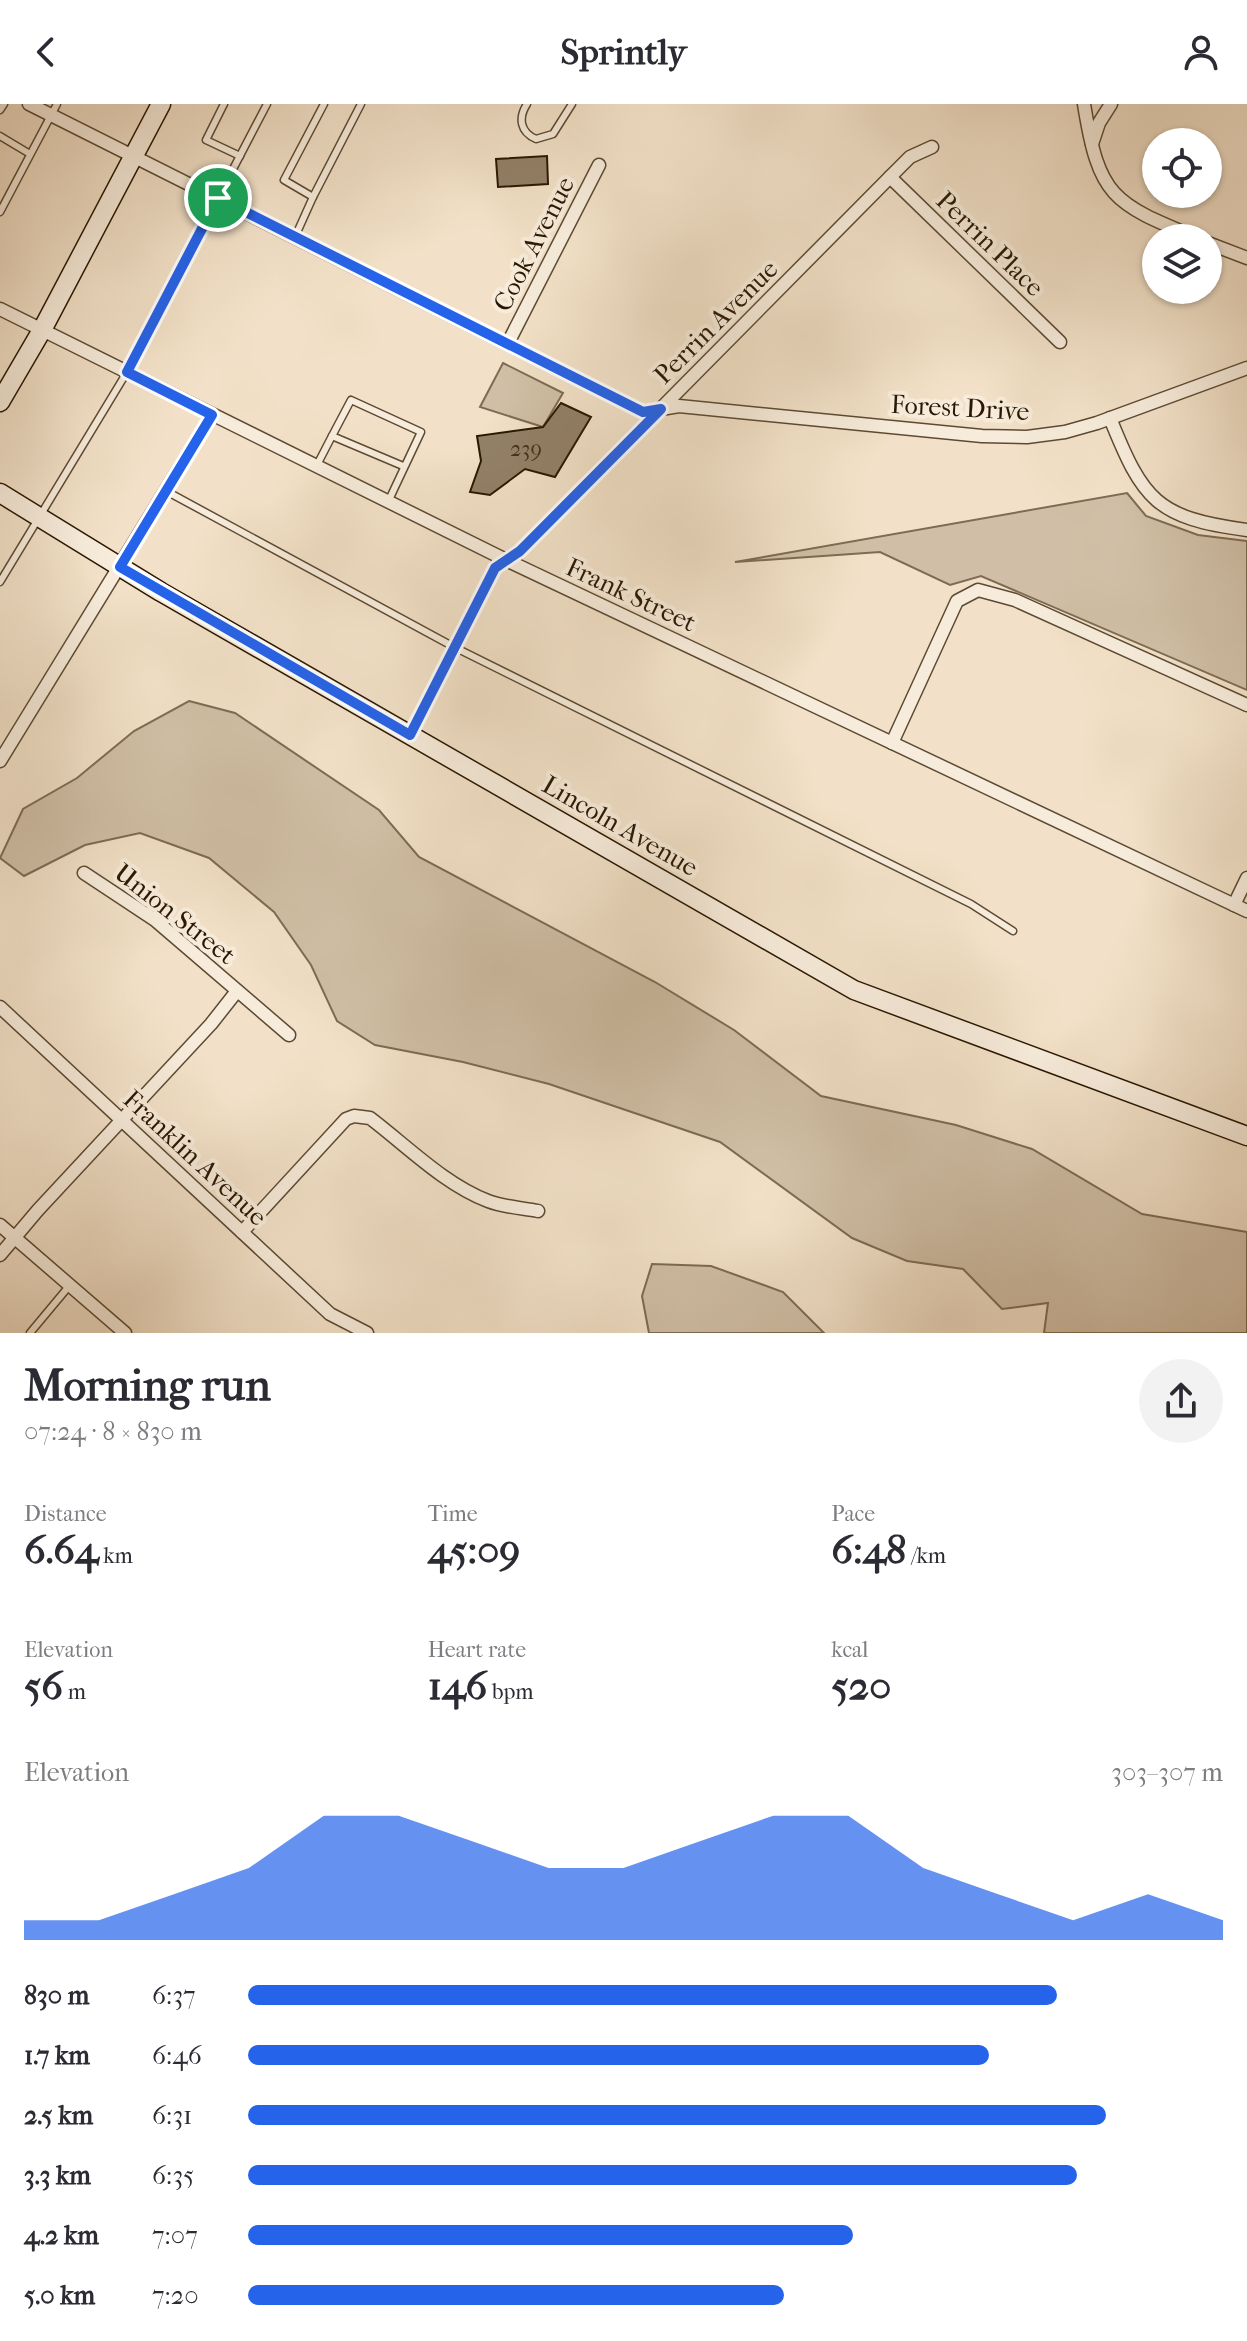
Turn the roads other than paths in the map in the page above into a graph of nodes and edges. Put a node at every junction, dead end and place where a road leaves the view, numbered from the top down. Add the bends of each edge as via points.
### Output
1 (4, 104) edge
2 (29, 104) edge
3 (161, 104) edge
4 (224, 104) edge
5 (267, 104) edge
6 (324, 104) edge
7 (361, 104) edge
8 (527, 104) edge
9 (572, 104) edge
10 (1084, 104) edge
11 (1111, 104) edge
12 (0, 110) edge
13 (54, 110) edge
14 (0, 136) edge
15 (932, 147) dead end
16 (1091, 147) junction
17 (30, 154) junction
18 (134, 156) junction
19 (240, 156) junction
20 (599, 165) dead end
21 (890, 177) junction
22 (313, 197) junction
23 (218, 198) junction
24 (0, 212) edge
25 (1167, 224) edge
26 (295, 237) junction
27 (1222, 248) edge
28 (1247, 258) edge
29 (0, 309) edge
30 (42, 330) junction
31 (1060, 342) dead end
32 (508, 343) junction
33 (1247, 368) edge
34 (127, 372) junction
35 (0, 402) edge
36 (661, 409) junction
37 (212, 415) junction
38 (1110, 418) junction
39 (332, 436) junction
40 (316, 466) junction
41 (403, 466) junction
42 (166, 491) junction
43 (0, 493) edge
44 (388, 502) junction
45 (39, 517) junction
46 (1247, 530) edge
47 (506, 560) junction
48 (120, 567) junction
49 (0, 582) edge
50 (454, 647) junction
51 (1247, 705) edge
52 (410, 735) junction
53 (892, 743) junction
54 (0, 761) edge
55 (84, 873) dead end
56 (1247, 878) edge
57 (1234, 905) junction
58 (1247, 911) edge
59 (1013, 931) dead end
60 (237, 991) junction
61 (0, 1007) edge
62 (289, 1035) dead end
63 (122, 1120) junction
64 (1247, 1136) edge
65 (538, 1211) dead end
66 (0, 1225) edge
67 (242, 1232) junction
68 (15, 1238) junction
69 (0, 1255) edge
70 (70, 1285) junction
71 (30, 1333) edge
72 (125, 1333) edge
73 (367, 1333) edge

1 - 12 lane
2 - 13 street, Forest Drive
3 - 18 street
4 - 19 lane via 206,140
5 - 19 lane
6 - 22 lane via 284,180
7 - 22 lane
8 - 9 lane via 523,130 536,139 553,134
10 - 16 street
11 - 16 street
13 - 17 lane
13 - 18 street, Forest Drive
14 - 17 lane
15 - 21 street, Perrin Avenue via 910,157
16 - 25 street via 1099,173 1117,196
17 - 24 lane
18 - 23 street, Forest Drive
18 - 30 street
19 - 23 lane
20 - 32 street, Cook Avenue
21 - 31 street, Perrin Place
21 - 36 street, Perrin Avenue
22 - 26 lane
23 - 26 street, Forest Drive
23 - 34 lane
26 - 32 street, Forest Drive
27 - 28 street
29 - 30 street, Frank Street
30 - 34 street, Frank Street
30 - 35 street
32 - 36 street, Forest Drive via 643,412
33 - 38 street, Forest Drive
34 - 37 street, Frank Street
34 - 45 lane
36 - 38 street, Forest Drive via 679,406 982,436 1065,432
36 - 47 street, Perrin Avenue
37 - 40 street, Frank Street
37 - 42 street
38 - 46 street via 1136,479 1151,496 1175,513
39 - 40 lane
39 - 41 lane
39 - 41 lane via 354,399 421,432
40 - 44 street, Frank Street
41 - 44 lane
42 - 48 street
42 - 50 lane
43 - 45 street, Lincoln Avenue
44 - 47 street, Frank Street
45 - 48 street, Lincoln Avenue
45 - 49 lane
47 - 50 street, Perrin Avenue via 487,580
47 - 53 street, Frank Street
48 - 52 street, Lincoln Avenue
48 - 54 street
50 - 52 street, Perrin Avenue
50 - 59 lane via 971,904
51 - 53 street via 1015,600 978,590 957,601
52 - 64 street, Lincoln Avenue via 854,990
53 - 57 street, Frank Street
55 - 60 street, Union Street via 155,920
56 - 57 street
57 - 58 street, Frank Street
60 - 62 street, Union Street
60 - 63 street
61 - 63 street, Franklin Avenue
63 - 67 street, Franklin Avenue
63 - 68 street
65 - 67 street via 477,1196 370,1118 354,1116
66 - 68 street
67 - 73 street, Franklin Avenue via 330,1314
68 - 69 street
68 - 70 street
70 - 71 lane
70 - 72 street

